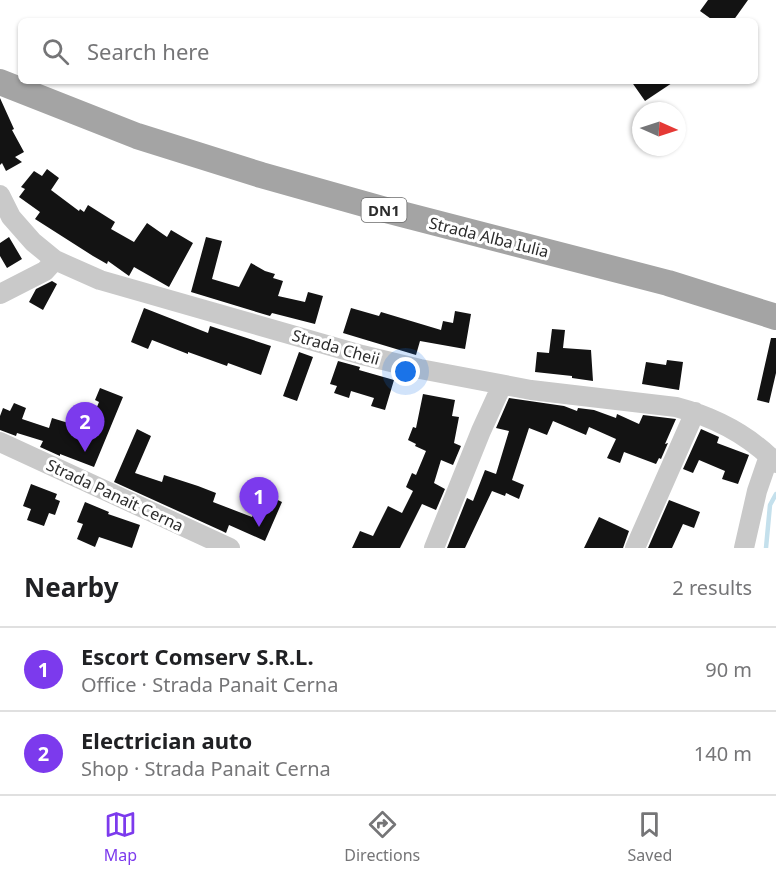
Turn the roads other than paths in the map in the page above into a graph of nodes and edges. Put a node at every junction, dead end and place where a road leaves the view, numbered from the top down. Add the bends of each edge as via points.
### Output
1 (8, 85) edge
2 (0, 195) edge
3 (55, 260) junction
4 (0, 294) edge
5 (767, 313) edge
6 (502, 385) junction
7 (695, 412) junction
8 (0, 442) edge
9 (773, 459) edge
10 (230, 548) edge
11 (434, 548) edge
12 (635, 548) edge
13 (744, 548) edge

1 - 5 main road, Strada Alba Iulia / DN1 via 137,136 261,176 668,283
2 - 3 street, Strada Cheii via 11,217
3 - 4 street via 45,271
3 - 6 street, Strada Cheii via 100,280 362,356
6 - 7 street, Strada Cheii
6 - 11 street
7 - 9 street, Strada Cheii via 733,428
7 - 12 street
8 - 10 street, Strada Panait Cerna
9 - 13 street via 757,490

